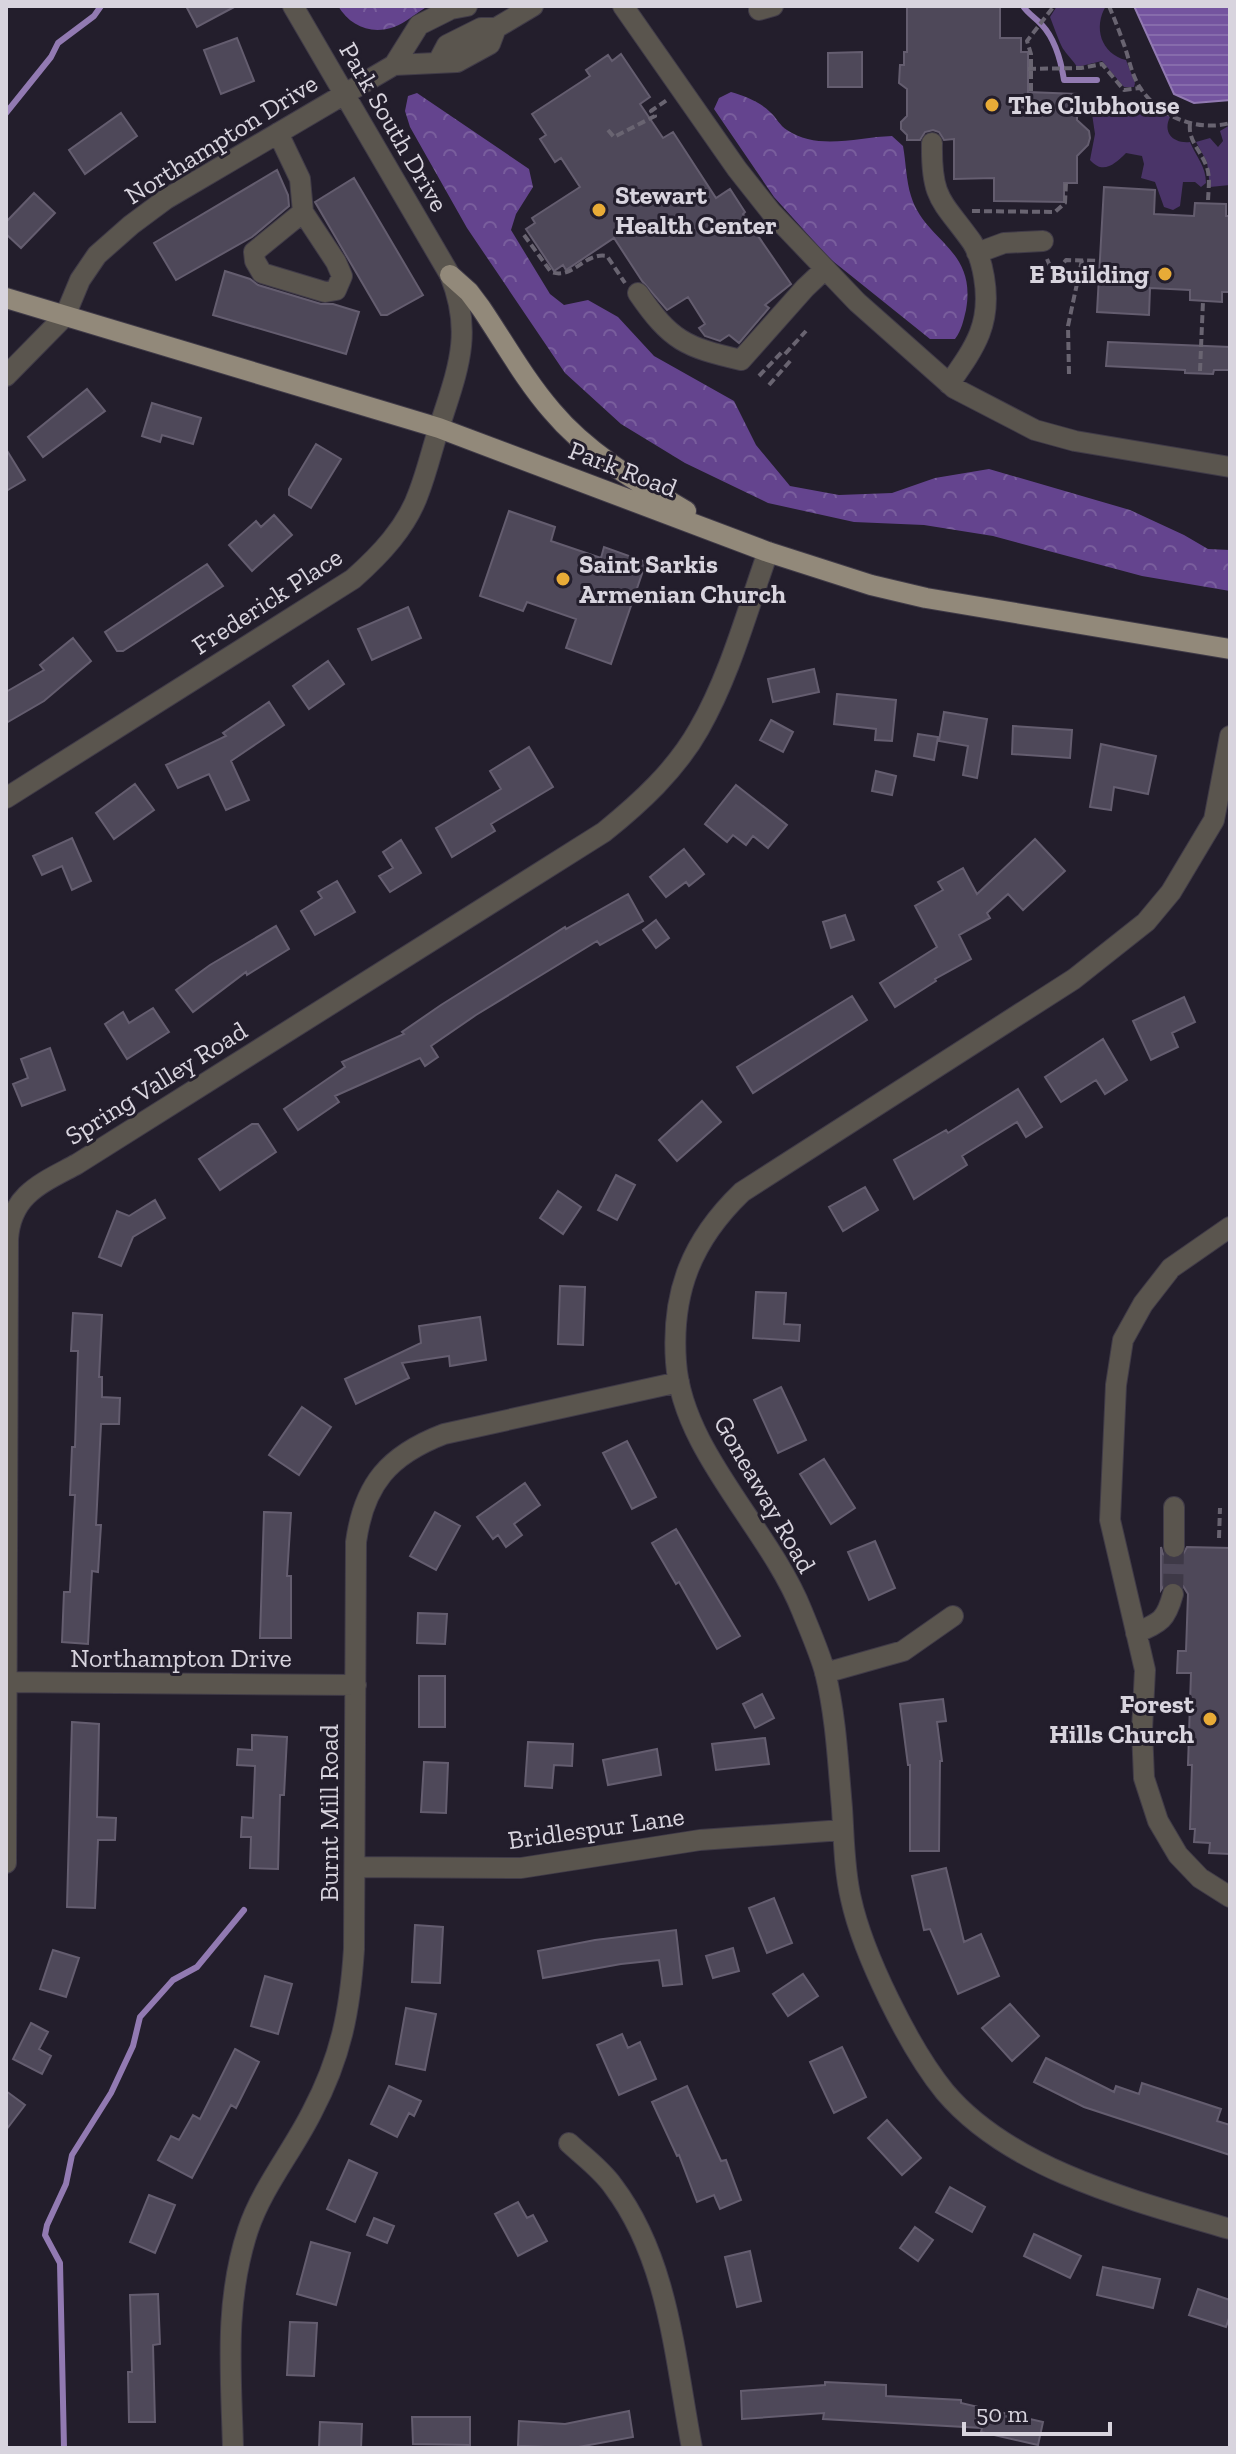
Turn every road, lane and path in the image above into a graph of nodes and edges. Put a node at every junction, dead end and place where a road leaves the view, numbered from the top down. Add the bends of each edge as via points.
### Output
1 (293, 6) edge
2 (467, 6) edge
3 (533, 6) edge
4 (623, 6) edge
5 (1054, 6) edge
6 (1109, 6) edge
7 (419, 25) junction
8 (438, 62) junction
9 (394, 65) junction
10 (1029, 69) junction
11 (1140, 88) junction
12 (1031, 91) dead end
13 (344, 94) junction
14 (671, 98) dead end
15 (1230, 123) edge
16 (1190, 124) junction
17 (1217, 127) junction
18 (608, 130) dead end
19 (278, 133) junction
20 (1197, 133) junction
21 (1217, 136) dead end
22 (932, 143) dead end
23 (1066, 183) dead end
24 (1208, 203) dead end
25 (966, 211) dead end
26 (303, 212) junction
27 (524, 235) dead end
28 (1039, 250) joint
29 (977, 253) junction
30 (1082, 260) junction
31 (1100, 261) dead end
32 (824, 270) junction
33 (450, 275) junction
34 (638, 293) joint
35 (6, 298) edge
36 (1203, 301) dead end
37 (65, 316) junction
38 (806, 331) dead end
39 (791, 360) dead end
40 (1200, 371) dead end
41 (1069, 374) dead end
42 (6, 376) edge
43 (759, 376) dead end
44 (949, 384) junction
45 (769, 385) dead end
46 (439, 428) junction
47 (1230, 467) edge
48 (731, 538) junction
49 (768, 552) junction
50 (1230, 649) edge
51 (1230, 736) edge
52 (6, 798) edge
53 (8, 1220) edge
54 (1230, 1227) edge
55 (679, 1382) junction
56 (1174, 1507) dead end
57 (1220, 1508) dead end
58 (1219, 1538) dead end
59 (1174, 1547) tunnel mouth
60 (1173, 1594) tunnel mouth
61 (953, 1616) dead end
62 (1136, 1633) junction
63 (825, 1673) junction
64 (7, 1682) edge
65 (356, 1685) junction
66 (843, 1830) junction
67 (6, 1863) edge
68 (355, 1867) junction
69 (1230, 1897) edge
70 (569, 2143) dead end
71 (1230, 2229) edge
72 (233, 2448) edge
73 (692, 2448) edge

1 - 13 street, Park South Drive
2 - 7 street
3 - 8 street via 496,28 490,44 457,62
4 - 32 street via 737,169
5 - 10 path via 1027,41
6 - 11 path
7 - 8 street
7 - 9 street
8 - 9 street
9 - 13 street, Northampton Drive
10 - 11 path via 1102,64 1124,90
10 - 12 path
11 - 16 path via 1163,110
13 - 19 street, Northampton Drive
13 - 33 street, Park South Drive
14 - 18 path via 651,111 655,116 614,137
15 - 17 path
16 - 20 path
16 - 20 path via 1189,133
17 - 20 path
17 - 21 path
19 - 26 street via 300,179
19 - 37 street, Northampton Drive via 131,225 89,264
20 - 24 path via 1207,166
22 - 29 street via 933,184
23 - 25 path via 1065,203 1055,212
26 - 26 street via 254,252 255,261 262,273 325,292 336,290 342,276
27 - 34 path via 551,272 570,272 593,256 607,256 623,282 632,283
28 - 29 street via 1004,243
28 - 30 path via 1054,267
29 - 44 street via 987,295 985,321
30 - 31 path
30 - 41 path via 1068,326
32 - 34 street via 741,360 698,350 673,336
32 - 44 street
33 - 46 street, Frederick Place via 463,318 463,342
33 - 48 main road via 481,308 543,400 580,439 641,484
35 - 37 main road, Park Road
36 - 40 path
37 - 42 street, Northampton Drive
37 - 46 main road, Park Road
38 - 43 path
39 - 45 path
44 - 47 street via 1035,430
46 - 48 main road, Park Road
46 - 52 street, Frederick Place via 415,504 393,539 353,579
48 - 49 main road, Park Road
49 - 50 main road, Park Road via 926,598
49 - 53 street, Spring Valley Road via 698,731 631,810 604,832 35,1187
51 - 55 street, Goneaway Road via 1214,820 1171,892 1146,922 1074,979 742,1192 718,1215 694,1254 679,1300
53 - 64 street, Spring Valley Road
54 - 62 street via 1171,1268 1123,1340 1110,1520
55 - 63 street, Goneaway Road via 698,1436 800,1605
55 - 65 street, Burnt Mill Road via 444,1434 402,1455 383,1472 363,1507 356,1542
56 - 59 street
57 - 58 path
60 - 62 street via 1159,1623
61 - 63 street via 903,1651
62 - 69 street via 1145,1670 1144,1778 1158,1821 1178,1855 1200,1878
63 - 66 street, Goneaway Road
64 - 65 street, Northampton Drive
64 - 67 street, Spring Valley Road
65 - 68 street, Burnt Mill Road
66 - 68 street, Bridlespur Lane via 700,1840 521,1868
66 - 71 street, Goneaway Road via 850,1897 867,1951 922,2060 966,2115 1039,2161 1082,2180
68 - 72 street, Burnt Mill Road via 354,1949 344,2035 311,2115 266,2190 237,2267 230,2325
70 - 73 street via 615,2187 648,2248 662,2289

